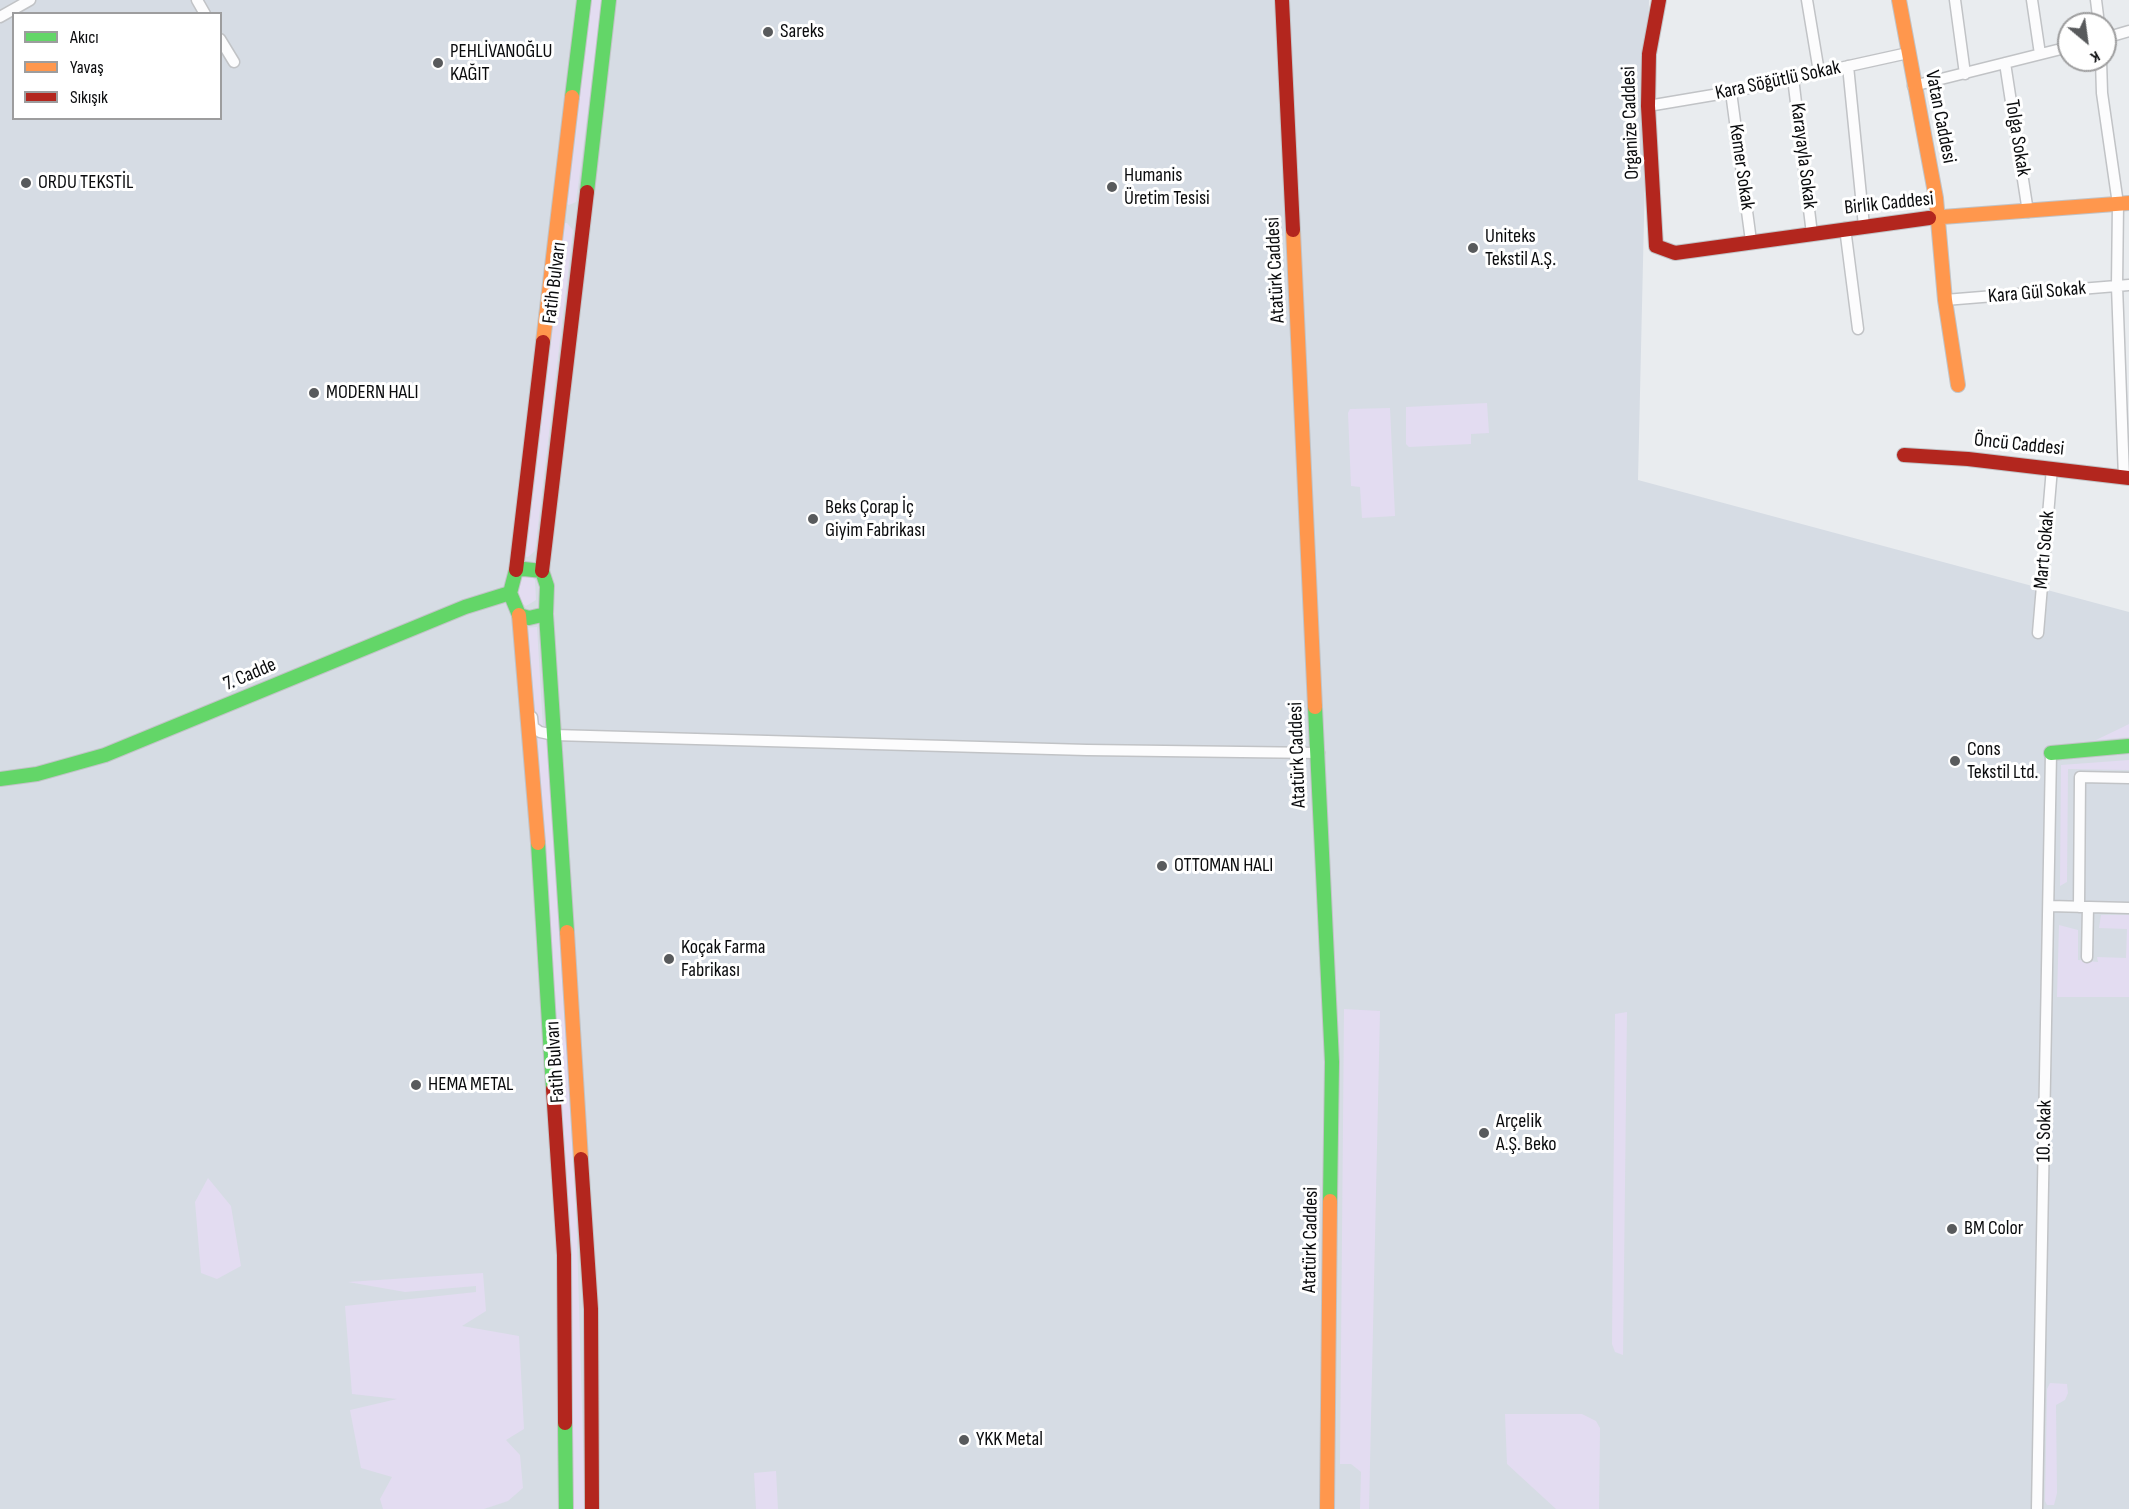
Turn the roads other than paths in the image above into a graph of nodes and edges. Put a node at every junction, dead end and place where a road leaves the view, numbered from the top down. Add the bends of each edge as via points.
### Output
1 (30, 0) edge
2 (584, 0) edge
3 (609, 0) edge
4 (1282, 0) edge
5 (1659, 0) edge
6 (1807, 0) edge
7 (1899, 0) edge
8 (1955, 0) edge
9 (2032, 0) edge
10 (0, 17) edge
11 (222, 42) edge
12 (2057, 50) edge
13 (1908, 53) junction
14 (2040, 54) junction
15 (234, 62) dead end
16 (2005, 63) junction
17 (1848, 66) junction
18 (1819, 72) junction
19 (2101, 72) edge
20 (1965, 74) junction
21 (1793, 78) junction
22 (1913, 86) junction
23 (1731, 92) junction
24 (1648, 106) junction
25 (2123, 204) edge
26 (2028, 212) junction
27 (1936, 218) junction
28 (1864, 226) junction
29 (1845, 228) junction
30 (1812, 234) junction
31 (1751, 242) junction
32 (1656, 246) joint
33 (2129, 285) edge
34 (2117, 286) junction
35 (1945, 300) junction
36 (1858, 329) dead end
37 (1958, 385) dead end
38 (1904, 455) dead end
39 (2052, 468) junction
40 (2126, 478) edge
41 (516, 570) junction
42 (542, 571) junction
43 (510, 593) junction
44 (546, 614) junction
45 (519, 615) junction
46 (2038, 633) dead end
47 (527, 691) junction
48 (554, 735) junction
49 (2129, 746) edge
50 (1319, 753) junction
51 (2051, 753) joint
52 (2129, 778) edge
53 (0, 779) edge
54 (2049, 906) junction
55 (2084, 907) junction
56 (2129, 908) edge
57 (2087, 957) dead end
58 (566, 1509) edge
59 (591, 1509) edge
60 (1327, 1509) edge
61 (2037, 1509) edge

1 - 10 street
2 - 41 street, Fatih Bulvarı
3 - 42 street, Fatih Bulvarı
4 - 50 street, Atatürk Caddesi
5 - 24 street, Organize Caddesi via 1649,54
6 - 18 street
7 - 13 street, Vatan Caddesi
8 - 20 street
9 - 14 street
11 - 15 street
12 - 14 street
13 - 17 street, Kara Söğütlü Sokak
13 - 22 street, Vatan Caddesi
14 - 16 street
16 - 20 street
16 - 26 street, Tolga Sokak
17 - 18 street, Kara Söğütlü Sokak
17 - 28 street
18 - 21 street, Kara Söğütlü Sokak
19 - 25 street
20 - 22 street
21 - 23 street, Kara Söğütlü Sokak
21 - 30 street, Karayayla Sokak
22 - 27 street, Vatan Caddesi via 1936,198
23 - 24 street, Kara Söğütlü Sokak
23 - 31 street, Kemer Sokak
24 - 32 street, Organize Caddesi
25 - 26 street, Birlik Caddesi
25 - 34 street
26 - 27 street, Birlik Caddesi
27 - 28 street, Birlik Caddesi
27 - 35 street, Vatan Caddesi
28 - 29 street, Birlik Caddesi
29 - 30 street, Birlik Caddesi
29 - 36 street
30 - 31 street, Birlik Caddesi
31 - 32 street, Birlik Caddesi via 1675,253
33 - 34 street, Kara Gül Sokak
34 - 35 street, Kara Gül Sokak
34 - 40 street
35 - 37 street, Vatan Caddesi
38 - 39 street, Öncü Caddesi
39 - 40 street, Öncü Caddesi
39 - 46 street, Martı Sokak
41 - 42 street
41 - 43 street, Fatih Bulvarı
42 - 44 street, Fatih Bulvarı via 547,586
43 - 45 street, Fatih Bulvarı
43 - 53 street, 7. Cadde via 465,607 105,755 37,774
44 - 45 street via 529,618
44 - 48 street, Fatih Bulvarı
45 - 47 street, Fatih Bulvarı
47 - 48 street via 533,727
47 - 58 street, Fatih Bulvarı via 564,1255
48 - 50 street
48 - 59 street, Fatih Bulvarı via 591,1309
49 - 51 street
50 - 60 street, Atatürk Caddesi via 1332,1062
51 - 54 street, 10. Sokak
52 - 55 street via 2080,777
54 - 55 street
54 - 61 street, 10. Sokak
55 - 56 street
55 - 57 street

